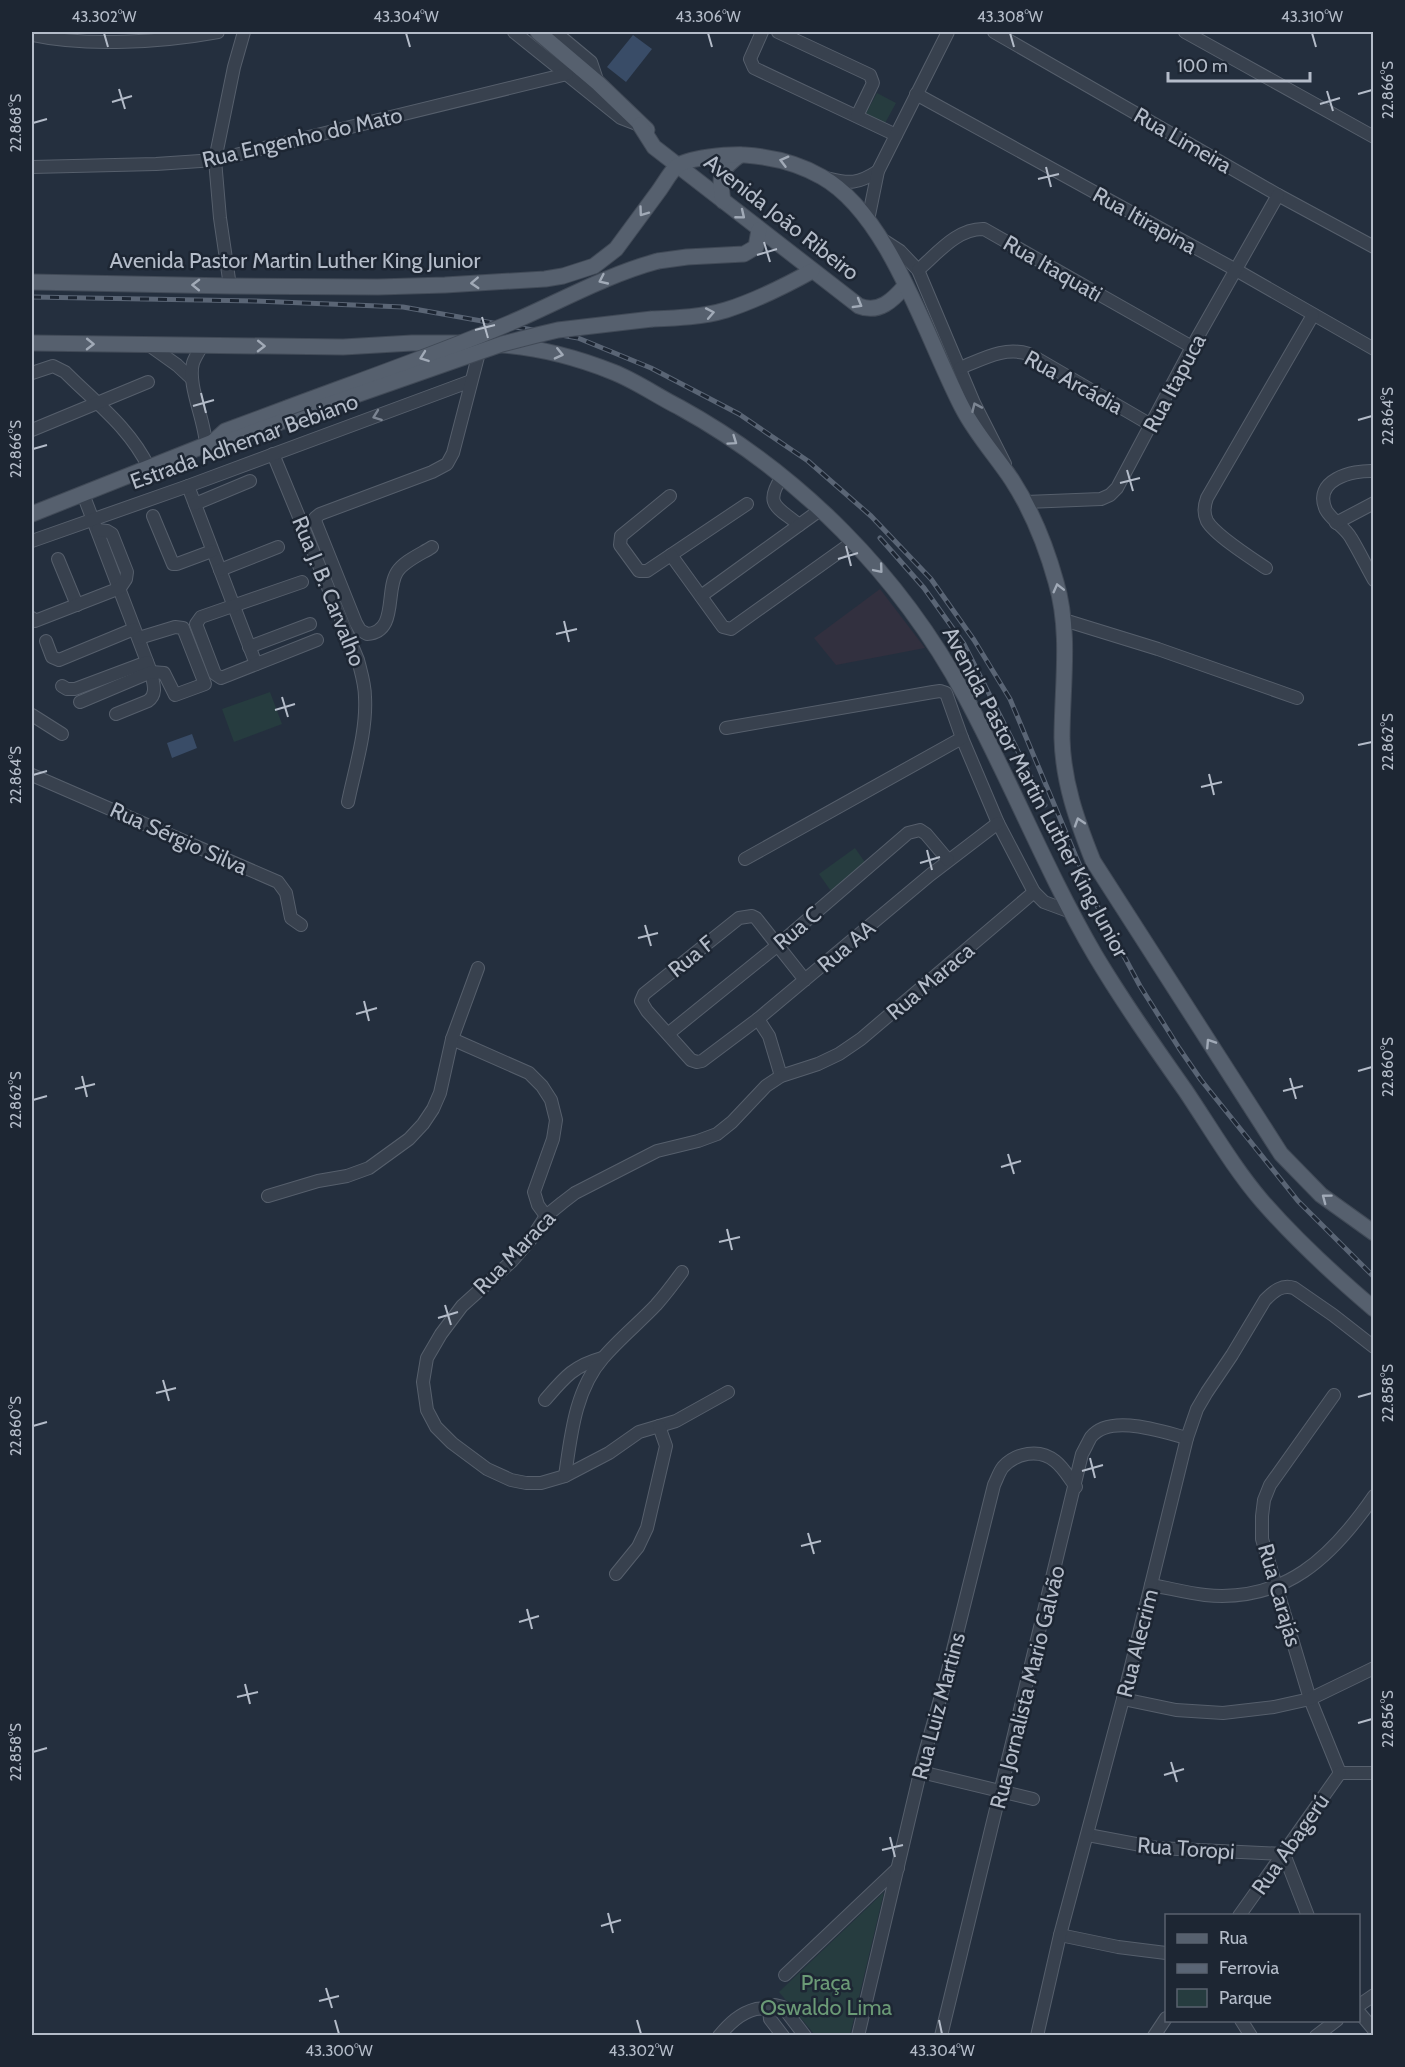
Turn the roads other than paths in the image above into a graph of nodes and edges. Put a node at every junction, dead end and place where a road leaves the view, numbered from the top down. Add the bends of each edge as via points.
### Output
1 (218, 32) edge
2 (244, 32) edge
3 (513, 32) edge
4 (538, 32) edge
5 (555, 32) edge
6 (762, 32) edge
7 (778, 32) edge
8 (948, 32) edge
9 (994, 32) edge
10 (1185, 32) edge
11 (32, 35) edge
12 (571, 67) junction
13 (598, 83) junction
14 (916, 94) junction
15 (857, 116) junction
16 (640, 125) junction
17 (896, 135) junction
18 (1374, 137) edge
19 (740, 155) junction
20 (704, 158) junction
21 (215, 160) junction
22 (678, 165) junction
23 (32, 167) edge
24 (878, 171) junction
25 (824, 178) junction
26 (1278, 195) junction
27 (723, 201) junction
28 (868, 220) junction
29 (759, 230) junction
30 (881, 238) junction
31 (1374, 247) edge
32 (918, 270) junction
33 (1236, 270) junction
34 (812, 271) junction
35 (32, 282) edge
36 (230, 286) junction
37 (905, 286) junction
38 (1313, 315) junction
39 (32, 343) edge
40 (482, 343) junction
41 (149, 345) junction
42 (202, 346) junction
43 (1192, 347) junction
44 (1374, 348) edge
45 (960, 368) junction
46 (32, 373) edge
47 (192, 379) junction
48 (471, 381) junction
49 (148, 382) dead end
50 (96, 403) junction
51 (1151, 425) junction
52 (32, 430) edge
53 (209, 443) junction
54 (273, 454) junction
55 (149, 468) junction
56 (1374, 471) edge
57 (782, 477) junction
58 (1011, 478) junction
59 (250, 482) dead end
60 (188, 486) junction
61 (83, 494) junction
62 (670, 496) dead end
63 (1026, 502) junction
64 (1374, 503) edge
65 (195, 504) junction
66 (747, 504) dead end
67 (820, 510) junction
68 (32, 514) edge
69 (153, 516) dead end
70 (1336, 523) junction
71 (95, 524) junction
72 (799, 525) junction
73 (32, 541) edge
74 (853, 542) junction
75 (278, 547) dead end
76 (432, 547) dead end
77 (212, 550) junction
78 (671, 555) junction
79 (58, 559) dead end
80 (1266, 568) dead end
81 (220, 570) junction
82 (1374, 580) edge
83 (302, 582) dead end
84 (120, 588) junction
85 (700, 596) junction
86 (77, 605) junction
87 (234, 607) junction
88 (32, 618) edge
89 (1064, 620) junction
90 (310, 624) dead end
91 (137, 634) junction
92 (46, 640) dead end
93 (317, 640) dead end
94 (249, 647) junction
95 (256, 664) junction
96 (149, 667) junction
97 (62, 686) dead end
98 (1297, 698) dead end
99 (81, 702) dead end
100 (116, 714) dead end
101 (32, 715) edge
102 (726, 728) dead end
103 (62, 734) dead end
104 (962, 738) junction
105 (32, 775) edge
106 (348, 802) dead end
107 (998, 823) junction
108 (745, 859) dead end
109 (948, 860) junction
110 (1034, 892) junction
111 (1071, 912) junction
112 (301, 925) dead end
113 (778, 945) junction
114 (478, 968) dead end
115 (805, 980) junction
116 (758, 1019) junction
117 (669, 1033) junction
118 (452, 1039) junction
119 (781, 1076) junction
120 (268, 1196) dead end
121 (546, 1216) junction
122 (1374, 1233) edge
123 (682, 1272) dead end
124 (1374, 1309) edge
125 (1374, 1347) edge
126 (602, 1358) junction
127 (728, 1392) dead end
128 (1334, 1395) dead end
129 (545, 1400) dead end
130 (659, 1426) junction
131 (1187, 1438) junction
132 (565, 1476) junction
133 (1076, 1488) junction
134 (1374, 1496) edge
135 (616, 1574) dead end
136 (1151, 1585) junction
137 (1276, 1587) junction
138 (1374, 1668) edge
139 (1123, 1699) junction
140 (1310, 1699) junction
141 (921, 1772) junction
142 (1340, 1773) junction
143 (1374, 1773) edge
144 (1001, 1791) junction
145 (1033, 1798) dead end
146 (1088, 1835) junction
147 (1284, 1854) junction
148 (899, 1867) junction
149 (1240, 1914) edge
150 (1307, 1914) edge
151 (1060, 1935) junction
152 (1165, 1953) edge
153 (785, 1975) dead end
154 (1374, 1995) edge
155 (1360, 2005) edge
156 (769, 2008) junction
157 (1360, 2012) edge
158 (1165, 2021) edge
159 (1242, 2022) edge
160 (1334, 2022) edge
161 (1374, 2030) edge
162 (719, 2036) edge
163 (783, 2036) edge
164 (806, 2036) edge
165 (858, 2036) edge
166 (941, 2036) edge
167 (1037, 2036) edge
168 (1154, 2036) edge
169 (1251, 2036) edge
170 (1316, 2036) edge

1 - 11 street via 129,41
2 - 21 street
3 - 12 street, Avenida João Ribeiro
4 - 12 main road, Avenida João Ribeiro
5 - 13 street via 591,62
6 - 15 street via 750,59 752,66
7 - 15 street via 870,75 873,83
8 - 14 street
9 - 26 street, Rua Limeira
10 - 18 street
12 - 13 main road, Avenida João Ribeiro
12 - 16 street, Avenida João Ribeiro via 621,118
12 - 21 street, Rua Engenho do Mato
13 - 16 main road, Avenida João Ribeiro
14 - 17 street
14 - 33 street, Rua Itirapina
15 - 17 street
16 - 20 main road, Avenida João Ribeiro via 675,151
16 - 22 main road, Avenida João Ribeiro via 654,147
17 - 24 street
19 - 20 main road, Avenida Pastor Martin Luther King Junior
25 -> 19 main road, Avenida Pastor Martin Luther King Junior via 778,159
19 - 27 main road via 722,172
20 - 22 main road, Avenida Pastor Martin Luther King Junior
21 - 23 street, Rua Engenho do Mato
21 - 36 street
22 - 27 main road, Avenida João Ribeiro
22 -> 36 main road, Avenida Pastor Martin Luther King Junior via 616,249 594,266 576,273 545,279 446,285
24 - 25 street via 854,183
24 - 28 street
25 - 28 main road, Avenida Pastor Martin Luther King Junior
26 - 31 street, Rua Limeira
26 - 33 street, Rua Itapuca
27 -> 29 main road, Avenida João Ribeiro
28 - 30 main road, Avenida Pastor Martin Luther King Junior
29 - 34 main road, Avenida João Ribeiro
29 -> 53 main road, Estrada Adhemar Bebiano, bridge via 756,247 744,254 687,257 627,269 449,348 225,431
30 - 32 street
30 - 37 main road, Avenida Pastor Martin Luther King Junior
32 - 43 street, Rua Itaquati via 965,231 984,229
32 - 45 street
33 - 38 street, Rua Itirapina
33 - 43 street, Rua Itapuca
34 -> 37 main road, Avenida João Ribeiro via 867,309 884,305
53 -> 34 main road, Estrada Adhemar Bebiano, bridge via 229,441 525,338 558,330 725,310
36 -> 35 main road, Avenida Pastor Martin Luther King Junior
37 - 58 main road, Avenida Pastor Martin Luther King Junior via 963,409
38 - 44 street, Rua Itirapina
38 - 80 street via 1204,506 1207,521 1214,529
39 -> 41 main road, Avenida Pastor Martin Luther King Junior
42 -> 40 main road, Avenida Pastor Martin Luther King Junior
40 - 48 street
40 -> 57 main road, Avenida Pastor Martin Luther King Junior via 527,347 616,373 716,429
41 - 42 main road, Avenida Pastor Martin Luther King Junior
41 - 47 street
42 - 47 street via 193,363
43 - 51 street, Rua Itapuca
45 - 51 street, Rua Arcádia via 1017,350
58 -> 45 street
46 - 50 street via 58,367
47 - 53 street
48 -> 54 street, Estrada Adhemar Bebiano
48 - 76 street via 447,464 315,518 356,623 367,634 386,624 399,569
49 - 50 street
50 - 52 street
50 - 55 street via 135,441
51 - 63 street, Rua Itapuca via 1110,495 1093,500
53 - 55 main road, Estrada Adhemar Bebiano
54 - 60 street, Estrada Adhemar Bebiano
54 - 106 street, Rua J. B. Carvalho via 363,678 364,718
55 - 61 main road, Estrada Adhemar Bebiano
56 - 70 street via 1352,472 1326,488 1323,502
57 - 67 main road, Avenida Pastor Martin Luther King Junior
57 - 72 street via 774,489 773,501
58 - 63 main road, Avenida Pastor Martin Luther King Junior
59 - 65 street
60 - 65 street
60 - 71 street, Estrada Adhemar Bebiano
61 - 68 main road, Estrada Adhemar Bebiano
61 - 71 street
62 - 78 street via 623,532 619,541 639,571 647,571
89 -> 63 main road, Avenida Pastor Martin Luther King Junior via 1057,583
64 - 70 street
65 - 77 street
66 - 78 street
67 - 72 street
67 - 74 main road, Avenida Pastor Martin Luther King Junior
69 - 77 street via 173,564
70 - 82 street via 1350,535
71 - 73 street, Estrada Adhemar Bebiano
71 - 84 street
72 - 85 street
74 - 85 street via 731,629 723,627
74 -> 111 main road, Avenida Pastor Martin Luther King Junior via 903,598 963,692
75 - 81 street
77 - 81 street
78 - 85 street
79 - 86 street
81 - 87 street
83 - 87 street
84 - 86 street
84 - 91 street
86 - 88 street via 35,621
87 - 94 street
87 - 95 street via 196,621 215,674 221,678
89 - 98 street
122 -> 89 main road, Avenida Pastor Martin Luther King Junior via 1321,1196 1281,1154 1093,861 1064,768
90 - 94 street
91 - 92 street via 59,660 52,657
91 - 96 street
91 - 96 street via 183,628 205,684 176,695 164,673
93 - 95 street
94 - 95 street
96 - 97 street via 75,689
96 - 99 street
96 - 100 street via 152,699
101 - 103 street
102 - 104 street via 940,691 949,698
104 - 107 street
104 - 108 street
105 - 112 street, Rua Sérgio Silva via 278,882 286,893 291,918
107 - 109 street, Rua AA
107 - 110 street
109 - 113 street, Rua C via 926,834 920,830 908,833
109 - 115 street, Rua AA
110 - 111 street via 1044,902
110 - 119 street, Rua Maraca via 861,1039 818,1064
111 - 124 main road, Avenida Pastor Martin Luther King Junior via 1126,1007 1261,1199 1293,1235
113 - 115 street
113 - 117 street, Rua C
113 - 117 street, Rua F via 756,918 739,918 644,994 641,1000 647,1011
114 - 118 street
115 - 116 street, Rua AA
116 - 117 street, Rua AA via 709,1058 697,1062
116 - 119 street via 769,1036
118 - 120 street via 440,1093 433,1109 409,1139 369,1168
118 - 121 street via 529,1073 551,1100 556,1120 553,1139 534,1192
119 - 121 street, Rua Maraca via 717,1134 643,1157 575,1193
121 - 132 street, Rua Maraca via 512,1261 462,1306 441,1334 427,1358 423,1390 436,1427 487,1469 526,1483
123 - 126 street via 656,1305
125 - 131 street, Rua Alecrim via 1294,1288 1281,1287 1265,1300 1207,1392
126 - 129 street via 570,1372
126 - 132 street via 579,1401
127 - 130 street, Rua Maraca
128 - 137 street, Rua Carajás via 1280,1469 1264,1500 1262,1539
130 - 132 street, Rua Maraca via 639,1432
130 - 135 street via 665,1439 665,1455 647,1528 638,1547
131 - 133 street, Rua Jornalista Mario Galvão via 1142,1426 1102,1429 1092,1436 1082,1454
131 - 136 street, Rua Alecrim
133 - 141 street, Rua Luiz Martins via 1053,1459 1040,1453 1024,1454 1001,1469
133 - 144 street, Rua Jornalista Mario Galvão
134 - 137 street via 1332,1549
136 - 137 street via 1229,1596
136 - 139 street, Rua Alecrim
137 - 140 street, Rua Carajás
138 - 140 street
139 - 140 street via 1176,1710 1223,1713
139 - 146 street, Rua Alecrim
140 - 142 street, Rua Carajás
141 - 144 street
141 - 148 street, Rua Luiz Martins
142 - 143 street
142 - 147 street, Rua Abagerú
144 - 145 street
144 - 166 street, Rua Jornalista Mario Galvão
146 - 147 street, Rua Toropi via 1157,1848
146 - 151 street, Rua Alecrim
147 - 149 street, Rua Abagerú
147 - 150 street
148 - 153 street
148 - 165 street, Rua Luiz Martins
151 - 152 street
151 - 167 street, Rua Alecrim
154 - 155 street
156 - 162 street via 735,2018
156 - 163 street via 770,2019
156 - 164 street via 783,2007
157 - 161 street
158 - 168 street
159 - 169 street
160 - 170 street

